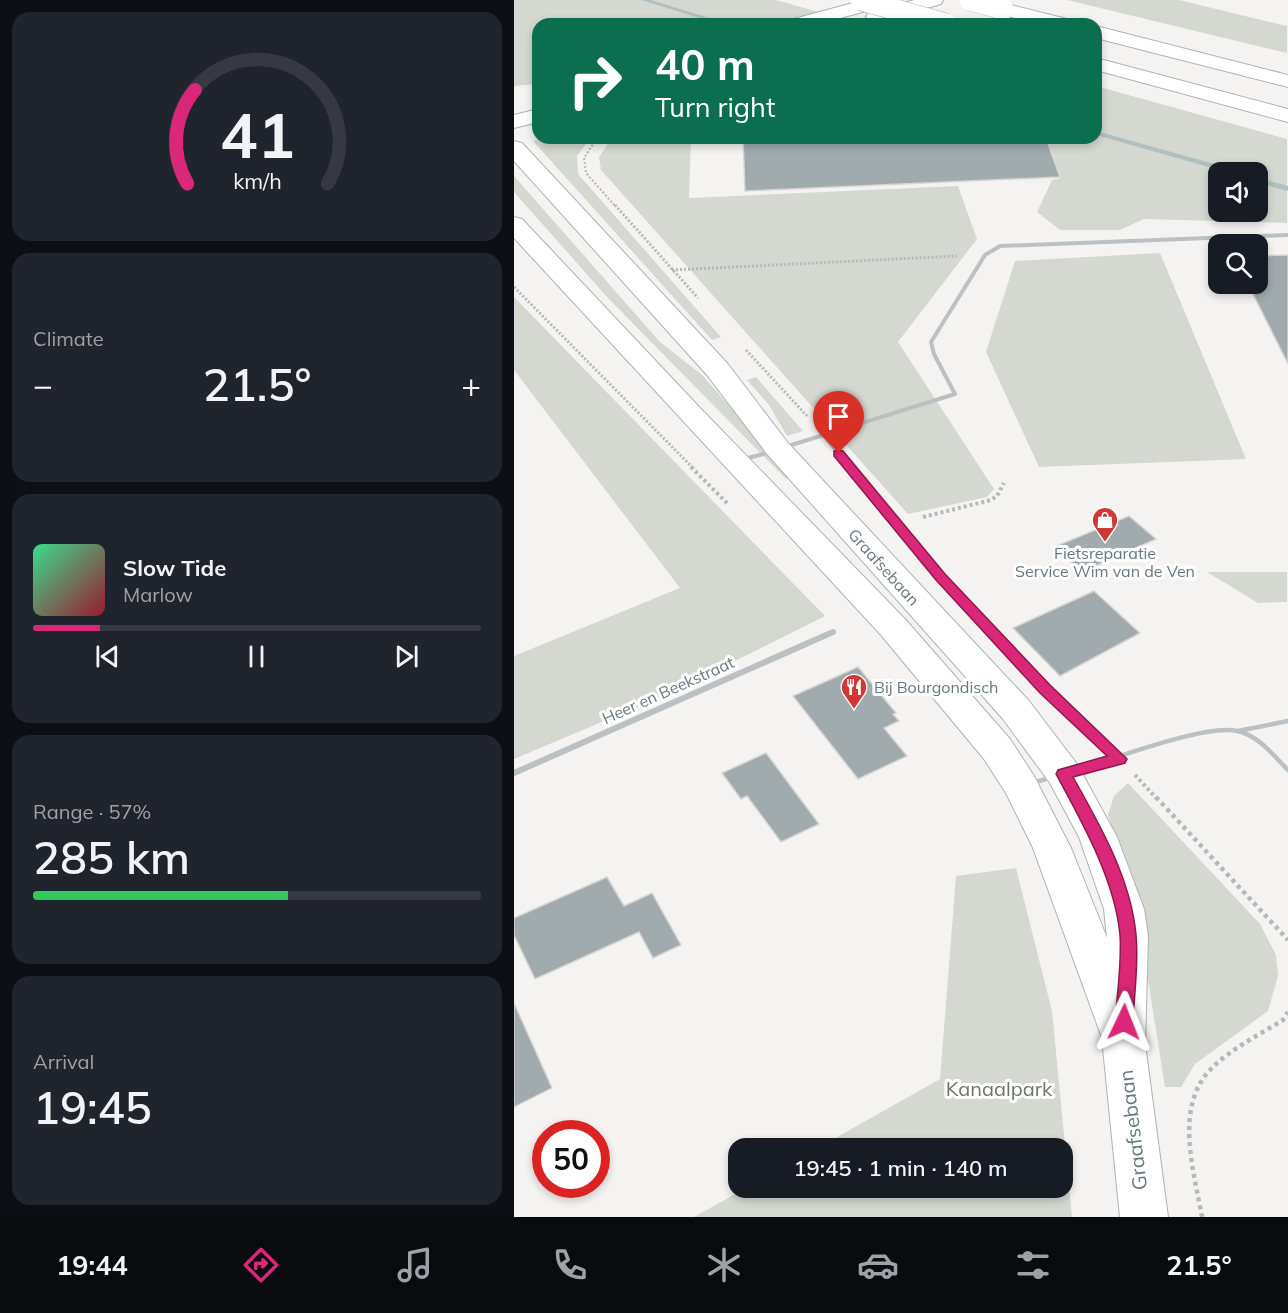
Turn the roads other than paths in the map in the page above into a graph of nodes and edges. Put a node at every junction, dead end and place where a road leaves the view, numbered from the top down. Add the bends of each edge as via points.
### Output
1 (861, 0) edge
2 (885, 0) edge
3 (934, 0) edge
4 (970, 0) edge
5 (819, 18) edge
6 (872, 18) edge
7 (925, 18) edge
8 (1040, 18) edge
9 (1102, 34) edge
10 (1102, 66) edge
11 (1288, 81) edge
12 (532, 96) edge
13 (514, 101) edge
14 (1288, 116) edge
15 (532, 117) edge
16 (514, 122) edge
17 (514, 148) edge
18 (514, 224) edge
19 (1288, 235) edge
20 (824, 435) junction
21 (778, 449) junction
22 (736, 461) junction
23 (833, 632) dead end
24 (1288, 721) edge
25 (1238, 731) junction
26 (1120, 759) junction
27 (1288, 771) edge
28 (514, 773) edge
29 (1064, 774) junction
30 (1021, 786) junction
31 (1123, 1044) junction
32 (1144, 1217) edge

1 - 7 main road, bridge
2 - 5 main road
3 - 6 main road
4 - 8 main road, bridge
9 - 11 main road
10 - 14 main road
12 - 13 main road
15 - 16 main road
17 - 21 main road, Graafsebaan via 717,369
18 - 22 main road, Graafsebaan
19 - 20 lane via 1000,246 985,255 931,342 955,394
20 - 21 lane
20 - 26 street via 896,525 1045,689
21 - 22 lane
21 - 29 main road, Graafsebaan via 1016,710
22 - 30 main road, Graafsebaan via 893,627 982,729
23 - 28 street, Heer en Beekstraat
24 - 25 lane
25 - 26 lane via 1212,730
25 - 27 lane via 1261,743
26 - 29 lane
29 - 30 lane
29 - 31 main road, Graafsebaan via 1098,837 1124,909 1128,936
30 - 31 main road, Graafsebaan via 1069,888
31 - 32 main road, Graafsebaan

